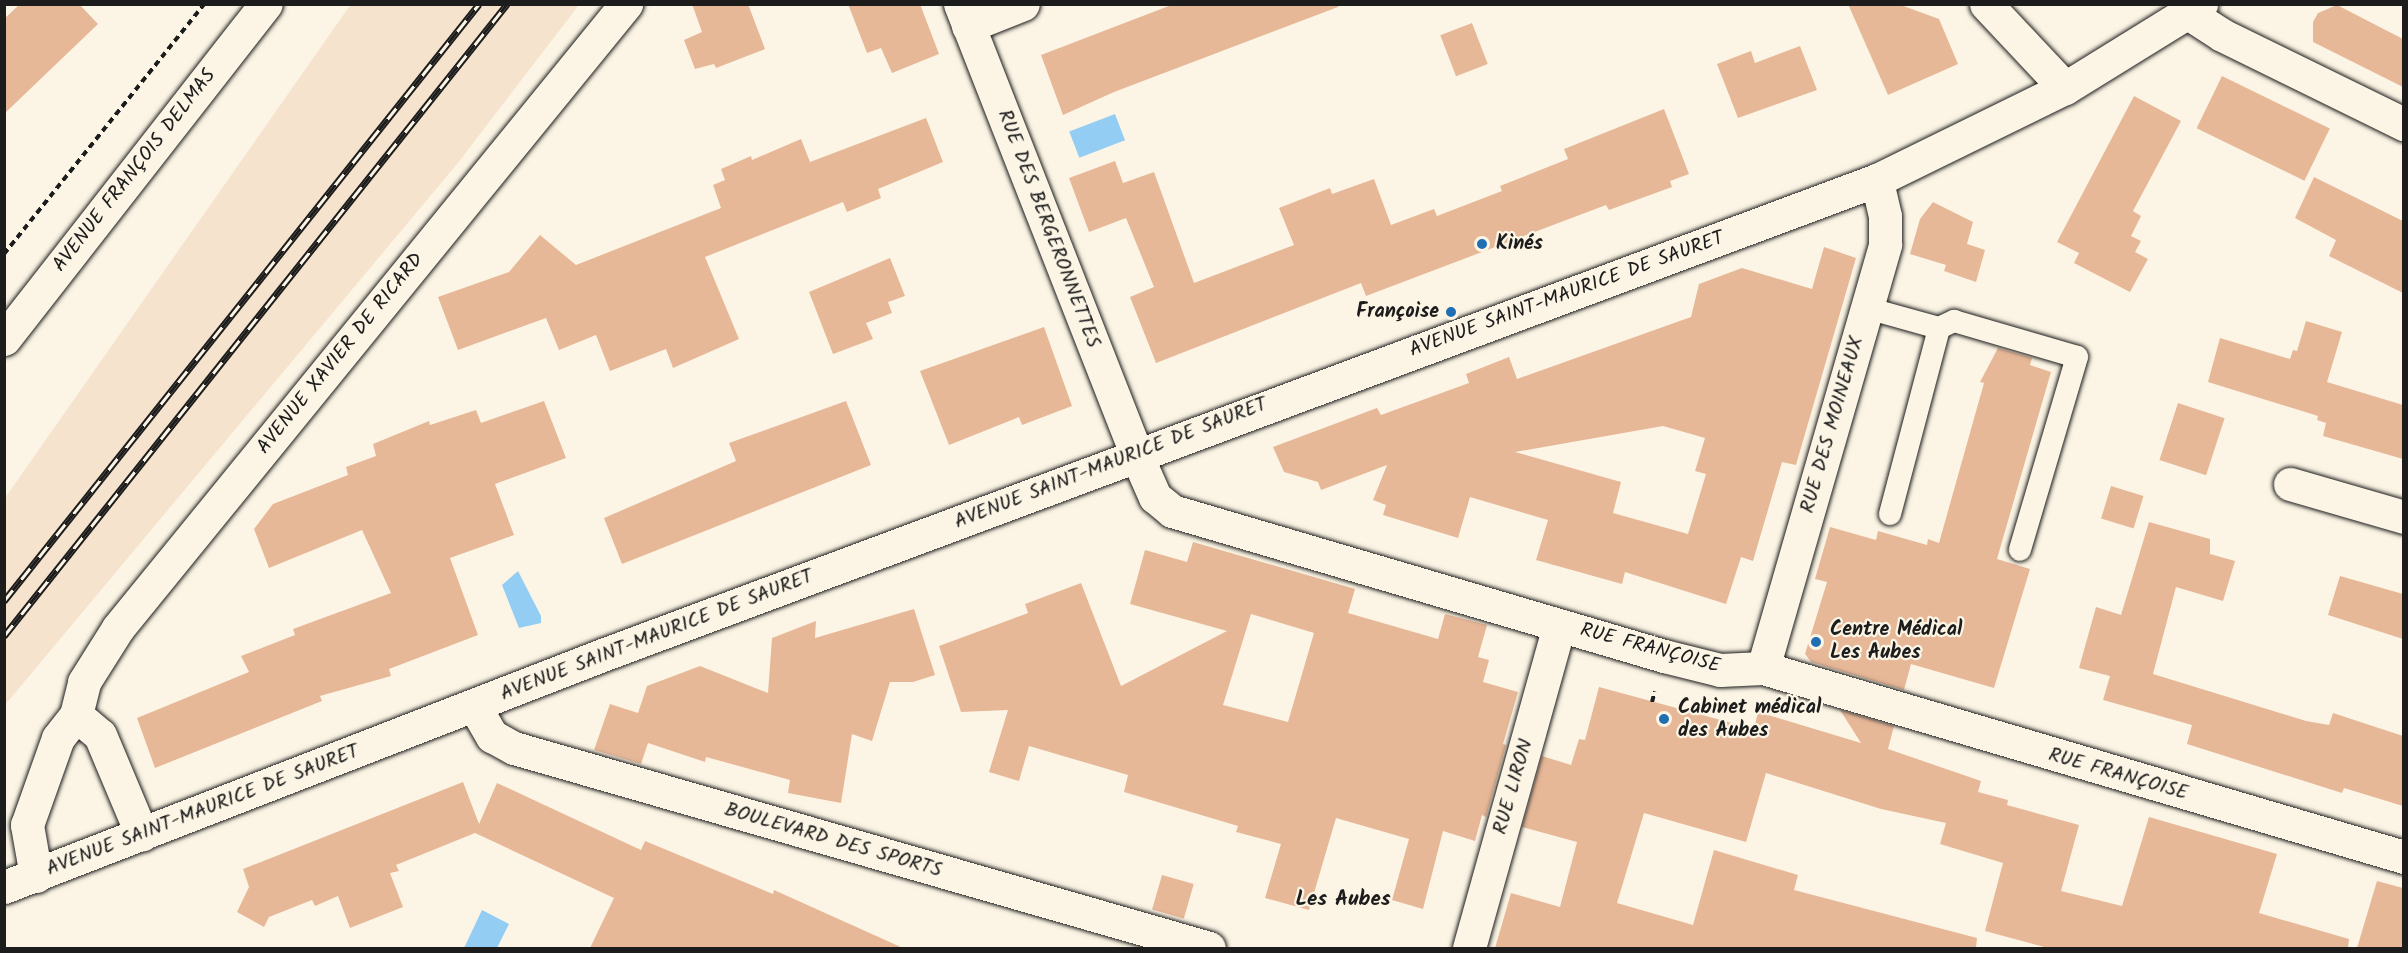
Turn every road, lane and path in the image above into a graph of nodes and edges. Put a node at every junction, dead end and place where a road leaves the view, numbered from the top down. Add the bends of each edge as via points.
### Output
1 (204, 4) edge
2 (266, 4) edge
3 (626, 4) edge
4 (1023, 4) edge
5 (1986, 4) edge
6 (2194, 9) edge
7 (964, 15) edge
8 (2065, 88) junction
9 (2403, 124) edge
10 (1877, 180) junction
11 (4, 254) edge
12 (1866, 308) junction
13 (1939, 328) junction
14 (4, 339) edge
15 (1136, 454) junction
16 (2290, 484) dead end
17 (1890, 514) dead end
18 (2403, 517) edge
19 (2020, 550) dead end
20 (1559, 625) junction
21 (1763, 668) junction
22 (475, 707) junction
23 (76, 715) junction
24 (142, 835) junction
25 (2403, 857) edge
26 (36, 876) junction
27 (4, 887) edge
28 (1134, 938) edge
29 (1209, 948) edge
30 (1469, 948) edge

1 - 11 path
2 - 14 street, AVENUE FRANÇOIS DELMAS
3 - 23 street, AVENUE XAVIER DE RICARD via 118,628 84,682
4 - 7 street
5 - 8 street
6 - 8 street, AVENUE SAINT-MAURICE DE SAURET
6 - 9 street via 2222,34
7 - 15 street, RUE DES BERGERONNETTES
8 - 10 street, AVENUE SAINT-MAURICE DE SAURET
10 - 12 street, RUE DES MOINEAUX via 1885,216 1885,244
10 - 15 street, AVENUE SAINT-MAURICE DE SAURET
12 - 13 lane
12 - 21 street, RUE DES MOINEAUX
13 - 17 lane
13 - 19 lane via 1954,321 2078,357
15 - 20 street, RUE FRANÇOISE via 1155,497 1172,511
15 - 22 street, AVENUE SAINT-MAURICE DE SAURET
16 - 18 street
20 - 21 street, RUE FRANÇOISE via 1720,670
20 - 30 street, RUE LIRON
21 - 25 street, RUE FRANÇOISE
22 - 24 street, AVENUE SAINT-MAURICE DE SAURET
22 - 28 street, BOULEVARD DES SPORTS via 492,736 514,748
23 - 24 street via 100,735
23 - 26 street, AVENUE XAVIER DE RICARD via 58,738 27,825
24 - 26 street, AVENUE SAINT-MAURICE DE SAURET
26 - 27 street, AVENUE SAINT-MAURICE DE SAURET
28 - 29 street, BOULEVARD DES SPORTS

